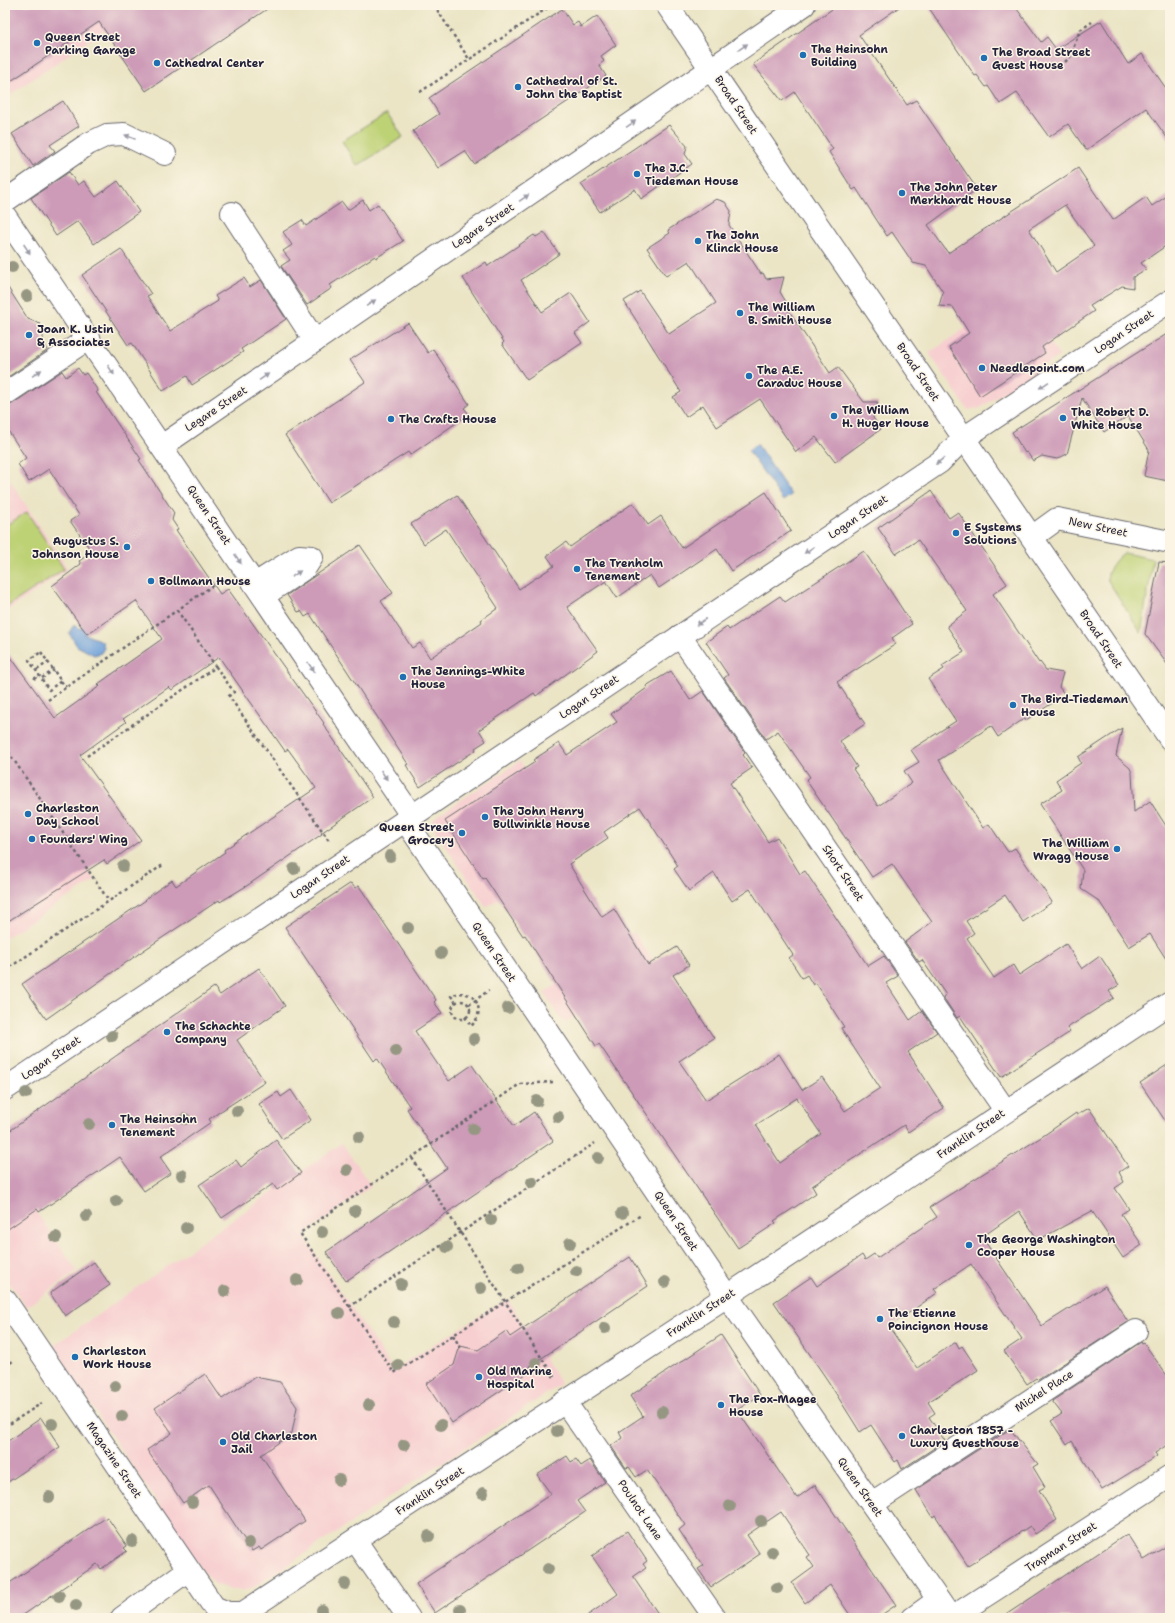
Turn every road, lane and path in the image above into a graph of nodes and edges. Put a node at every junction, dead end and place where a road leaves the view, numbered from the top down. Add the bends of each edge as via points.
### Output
1 (434, 5) edge
2 (552, 5) edge
3 (667, 5) edge
4 (804, 5) edge
5 (1092, 22) dead end
6 (469, 59) junction
7 (1065, 62) dead end
8 (711, 69) junction
9 (420, 92) dead end
10 (165, 154) dead end
11 (5, 201) edge
12 (232, 213) dead end
13 (5, 216) edge
14 (1170, 301) edge
15 (89, 338) junction
16 (315, 341) junction
17 (5, 394) edge
18 (964, 438) junction
19 (162, 446) junction
20 (1032, 537) junction
21 (1170, 542) edge
22 (228, 575) dead end
23 (177, 610) junction
24 (680, 636) junction
25 (48, 662) junction
26 (216, 667) junction
27 (36, 670) junction
28 (54, 670) junction
29 (39, 675) junction
30 (42, 678) junction
31 (34, 679) dead end
32 (61, 681) junction
33 (66, 687) junction
34 (48, 700) dead end
35 (1170, 739) edge
36 (5, 748) edge
37 (87, 756) dead end
38 (408, 818) junction
39 (330, 842) dead end
40 (163, 865) dead end
41 (109, 901) junction
42 (10, 968) dead end
43 (490, 989) dead end
44 (475, 1000) junction
45 (456, 1003) junction
46 (1170, 1003) edge
47 (468, 1005) junction
48 (465, 1018) junction
49 (554, 1082) dead end
50 (5, 1089) edge
51 (1006, 1110) junction
52 (595, 1143) dead end
53 (412, 1158) junction
54 (643, 1213) dead end
55 (460, 1233) junction
56 (727, 1296) junction
57 (5, 1300) edge
58 (505, 1302) junction
59 (349, 1307) junction
60 (1136, 1331) dead end
61 (453, 1335) junction
62 (461, 1349) dead end
63 (13, 1361) dead end
64 (5, 1366) edge
65 (554, 1377) dead end
66 (566, 1402) junction
67 (42, 1403) dead end
68 (5, 1427) edge
69 (1170, 1476) edge
70 (872, 1504) junction
71 (355, 1540) junction
72 (188, 1570) junction
73 (938, 1600) junction
74 (228, 1613) joint
75 (122, 1618) edge
76 (409, 1618) edge
77 (715, 1618) edge
78 (913, 1618) edge
79 (951, 1618) edge

1 - 6 path
2 - 6 path
3 - 8 street, Broad Street
8 -> 4 street, Legare Street
5 - 7 path via 1080,30 1070,57
6 - 9 path
16 -> 8 street, Legare Street
8 - 18 street, Broad Street
10 -> 11 street via 124,134 107,135 88,144
12 - 16 street
13 -> 15 street, Queen Street
14 -> 18 street, Logan Street
17 -> 15 street
15 -> 19 street, Queen Street
19 -> 16 street, Legare Street
18 - 20 street, Broad Street
18 -> 24 street, Logan Street via 940,462
19 -> 38 street, Queen Street
20 - 21 street, New Street via 1057,519
20 - 35 street, Broad Street
22 - 23 path
23 - 26 path
23 - 33 path
24 - 38 street, Logan Street
24 - 51 street, Short Street
25 - 27 path
25 - 27 path via 41,652 29,660
25 - 28 path
26 - 37 path
26 - 39 path via 234,692 229,696
27 - 29 path
28 - 30 path
28 - 32 path
29 - 30 path
29 - 31 path
30 - 32 path via 49,690
32 - 33 path
33 - 34 path
36 - 41 path
38 - 50 street, Logan Street
38 - 56 street, Queen Street
40 - 41 path
41 - 42 path
43 - 44 path
44 - 45 path via 467,994 455,994 451,996
44 - 47 path
44 - 48 path via 479,1011 475,1022 471,1026
45 - 47 path via 464,1001
45 - 48 path via 454,1015
46 - 51 street, Franklin Street
47 - 48 path via 470,1013
49 - 53 path via 520,1084
51 - 56 street, Franklin Street
52 - 55 path
53 - 55 path
53 - 59 path via 300,1233
54 - 58 path
55 - 58 path
55 - 59 path
56 - 66 street, Franklin Street
56 - 70 street, Queen Street
57 - 72 street, Magazine Street
58 - 61 path
58 - 65 path
59 - 61 path via 394,1373
60 - 70 street, Michel Place
61 - 62 path
63 - 64 path
66 - 71 street, Franklin Street
66 - 77 street, Poulnot Lane
67 - 68 path
69 - 79 street, Trapman Street
70 - 73 street, Queen Street
71 - 74 street, Franklin Street via 243,1613
71 - 76 street
72 - 74 street, Magazine Street via 214,1607
72 - 75 street
73 - 78 street
73 - 79 street, Queen Street

